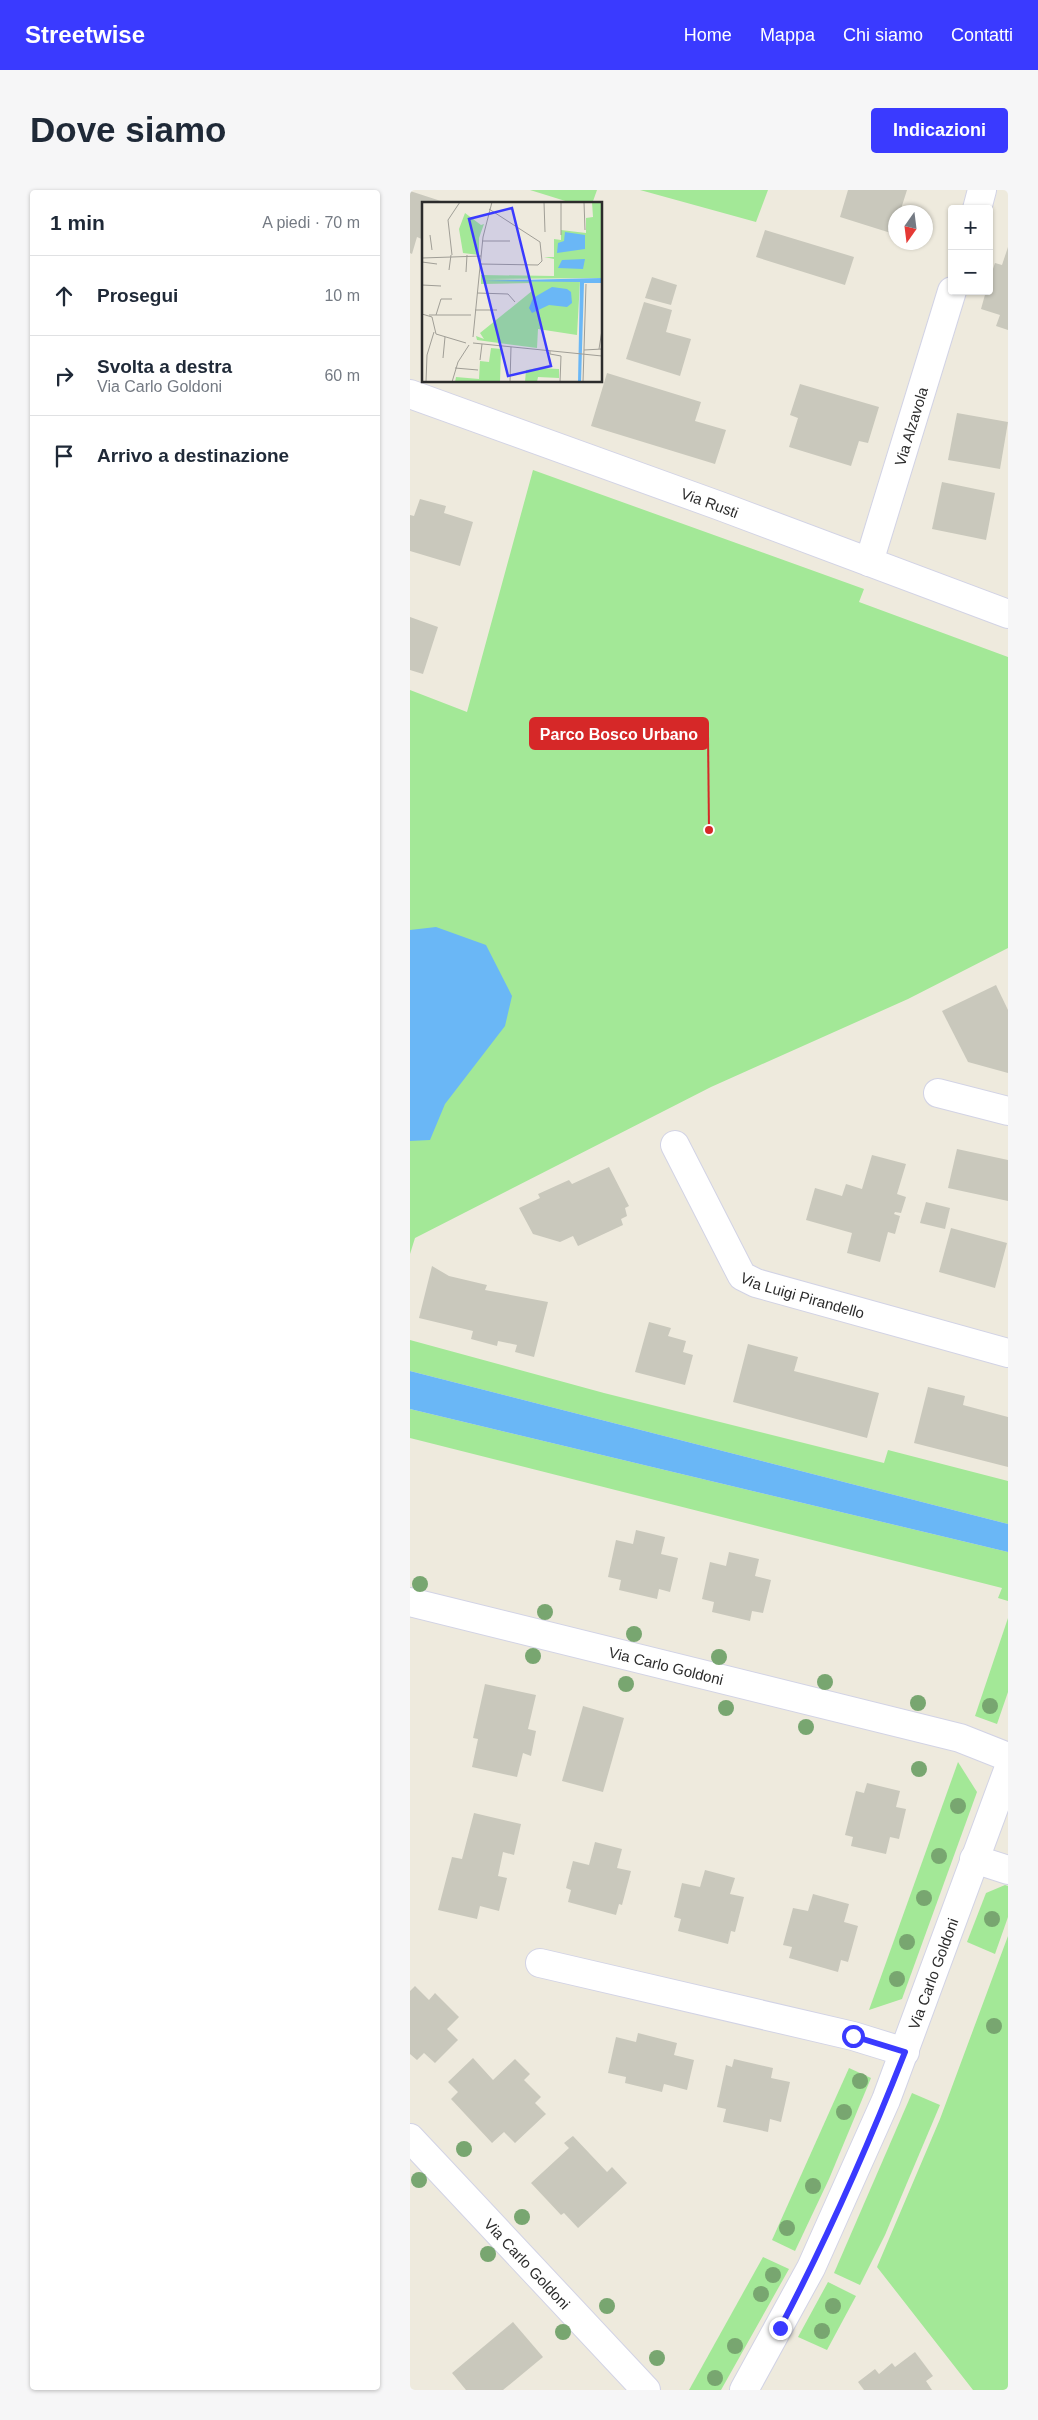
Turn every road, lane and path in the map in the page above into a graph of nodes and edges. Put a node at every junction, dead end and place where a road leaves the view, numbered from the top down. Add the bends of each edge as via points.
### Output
1 (982, 190) edge
2 (977, 205) edge
3 (951, 295) edge
4 (410, 394) edge
5 (870, 562) junction
6 (1008, 614) edge
7 (938, 1093) dead end
8 (1008, 1111) edge
9 (675, 1145) dead end
10 (1008, 1353) edge
11 (410, 1602) edge
12 (1008, 1756) edge
13 (1008, 1770) edge
14 (974, 1859) junction
15 (1008, 1870) edge
16 (540, 1962) dead end
17 (905, 2052) junction
18 (410, 2138) edge
19 (646, 2390) edge
20 (744, 2390) edge

1 - 2 street
3 - 5 street, Via Alzavola
4 - 5 street, Via Rusti
5 - 6 street, Via Rusti
7 - 8 street
9 - 10 street, Via Luigi Pirandello via 742,1276 756,1283
11 - 12 street, Via Carlo Goldoni via 960,1738
13 - 14 street, Via Carlo Goldoni
14 - 15 street
14 - 17 street, Via Carlo Goldoni
16 - 17 street via 853,2036
17 - 20 street, Via Carlo Goldoni via 812,2268
18 - 19 street, Via Carlo Goldoni

